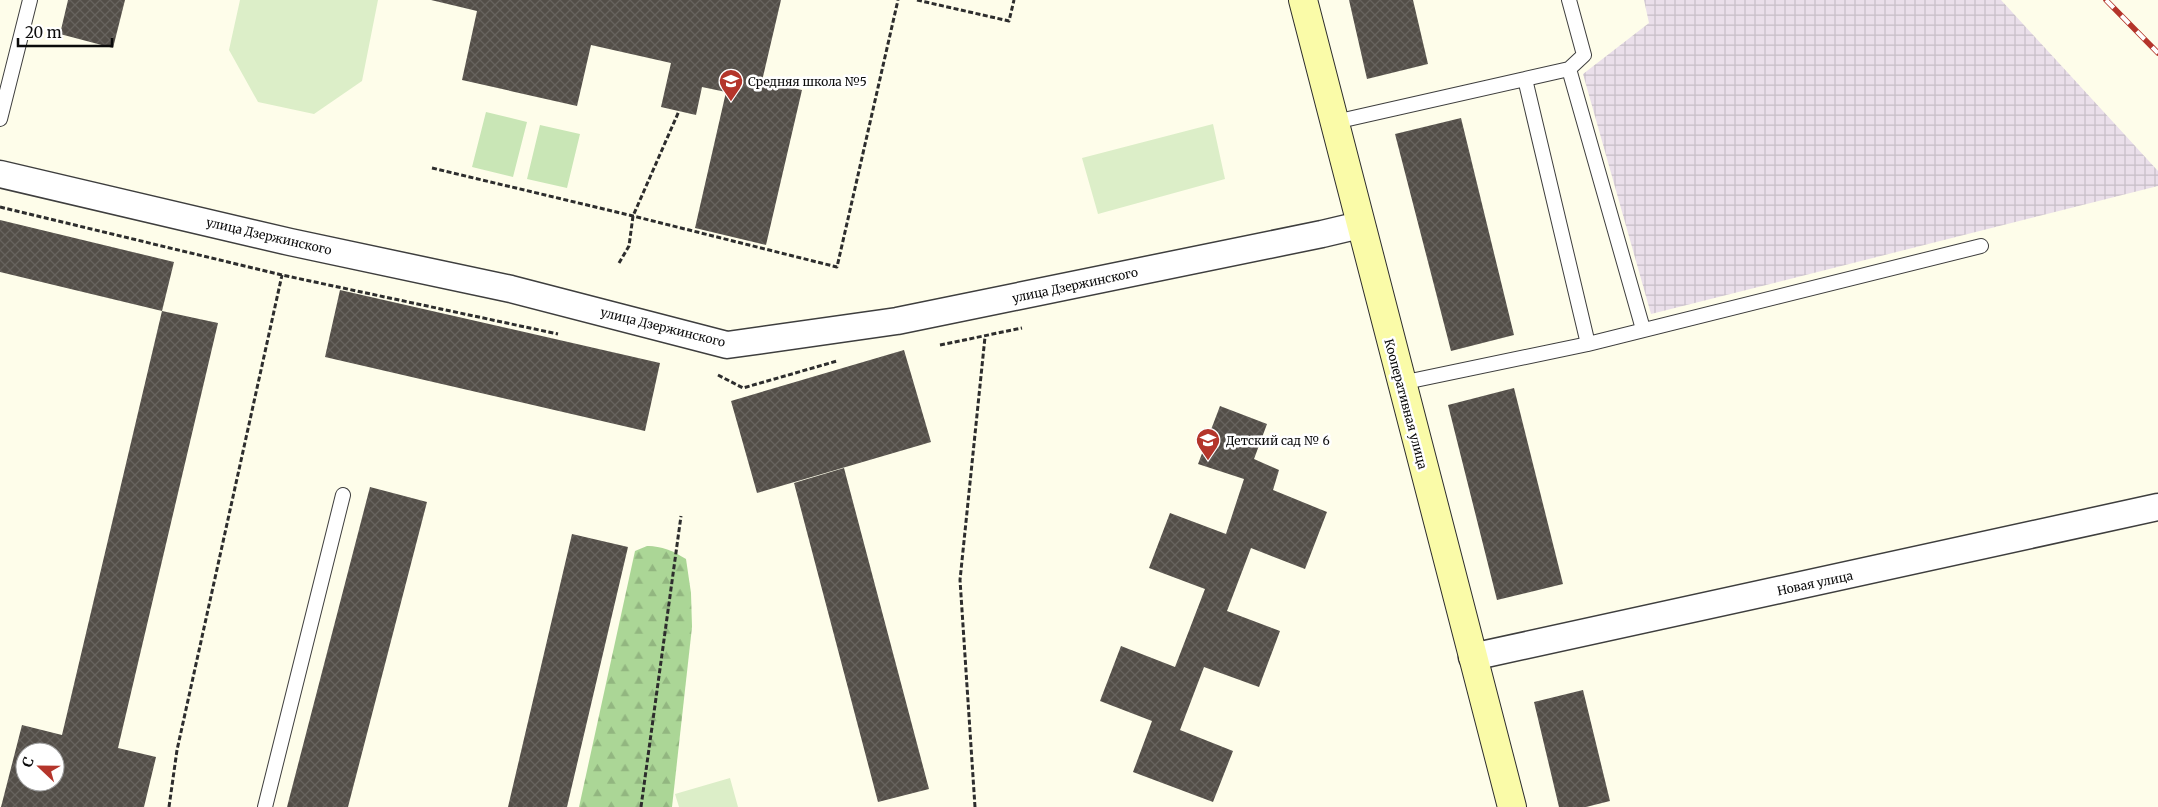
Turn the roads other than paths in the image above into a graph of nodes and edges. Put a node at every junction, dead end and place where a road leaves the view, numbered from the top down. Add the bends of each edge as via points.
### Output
1 (30, 0) edge
2 (1303, 0) edge
3 (1569, 0) edge
4 (1569, 69) junction
5 (1525, 79) junction
6 (0, 120) edge
7 (1335, 122) junction
8 (0, 174) edge
9 (1360, 225) junction
10 (1981, 246) dead end
11 (1643, 329) junction
12 (1588, 344) junction
13 (1401, 383) junction
14 (343, 495) dead end
15 (2158, 508) edge
16 (1472, 657) junction
17 (265, 807) edge
18 (1512, 807) edge

1 - 6 lane
2 - 7 street, Кооперативная улица
3 - 4 lane via 1584,55
4 - 5 lane
4 - 11 lane
5 - 7 lane
5 - 12 lane
7 - 9 street, Кооперативная улица
8 - 9 street, улица Дзержинского via 290,242 512,288 727,345 897,321
9 - 13 street, Кооперативная улица
10 - 11 lane
11 - 12 lane
12 - 13 lane
13 - 16 street, Кооперативная улица
14 - 17 lane
15 - 16 street, Новая улица
16 - 18 street, Кооперативная улица

